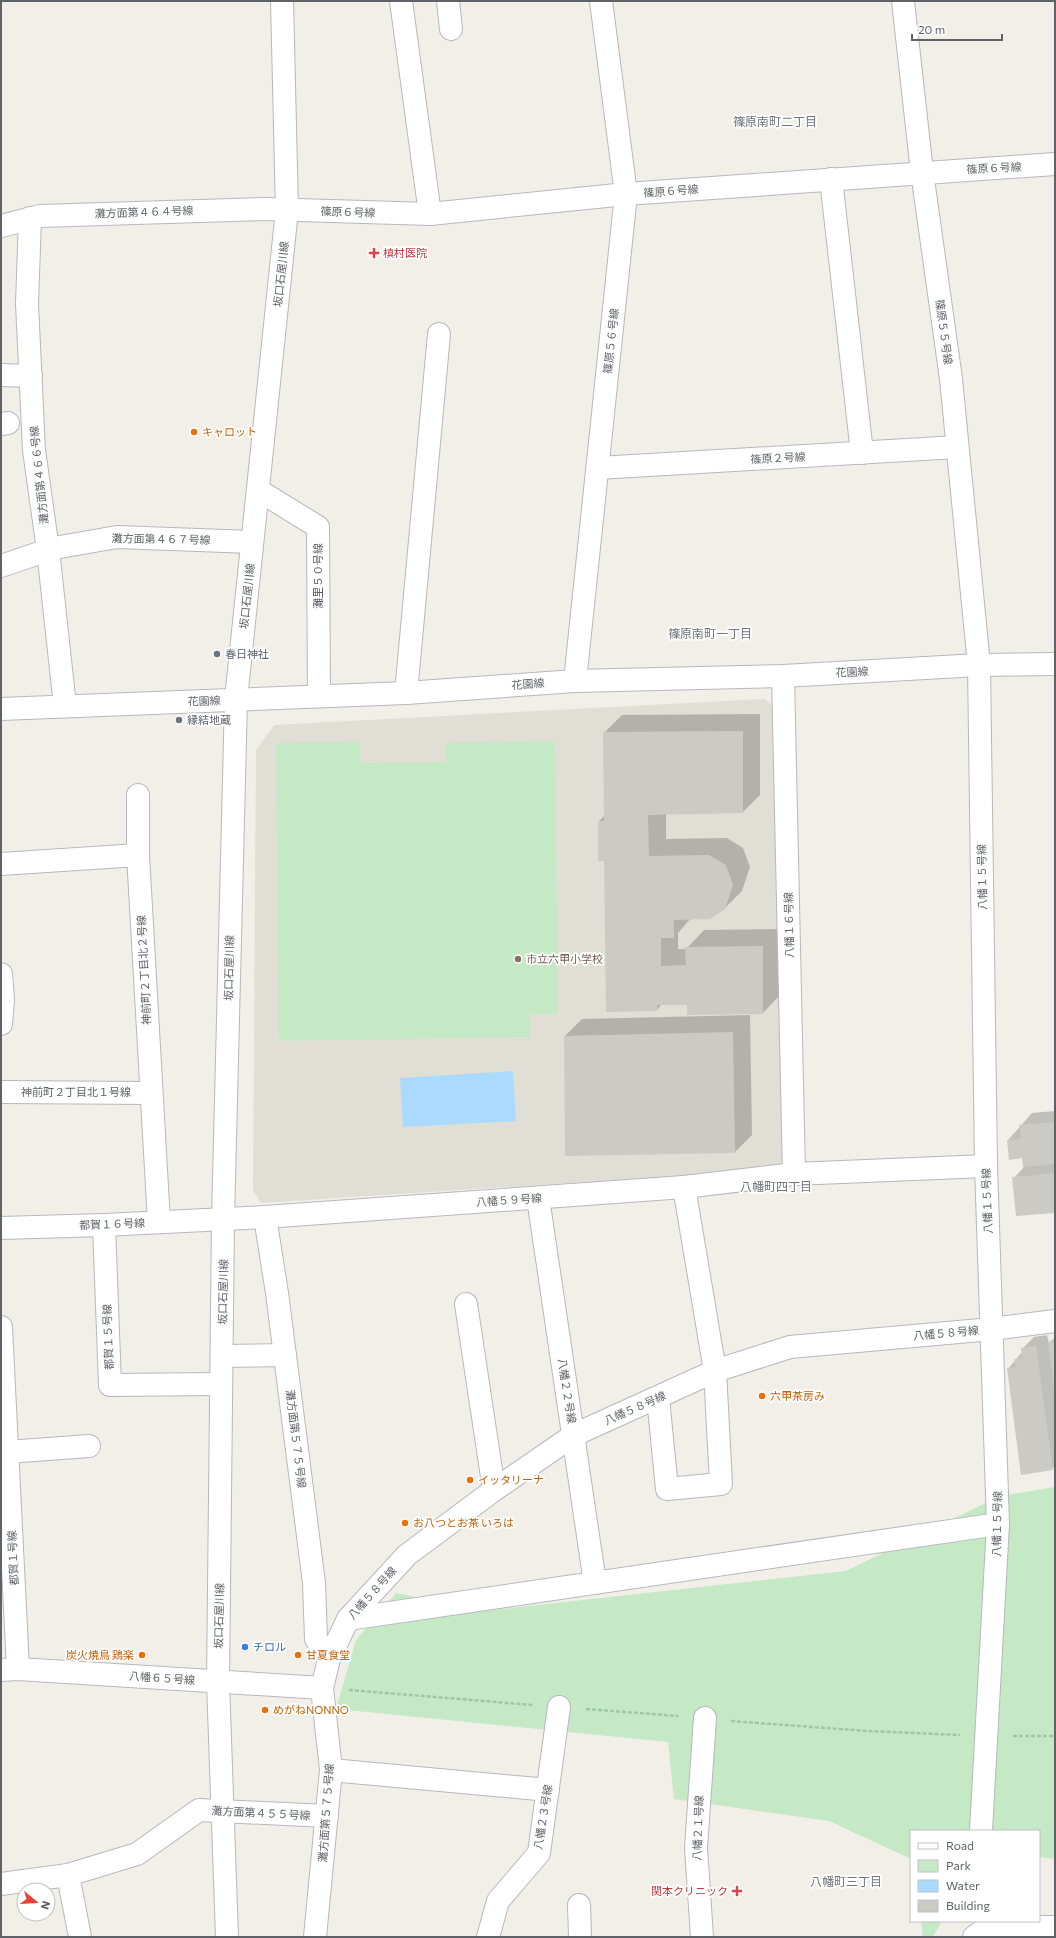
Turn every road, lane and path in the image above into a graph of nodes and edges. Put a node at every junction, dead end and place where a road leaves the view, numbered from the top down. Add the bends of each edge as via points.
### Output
1 (282, 1) edge
2 (401, 1) edge
3 (448, 1) edge
4 (601, 1) edge
5 (903, 1) edge
6 (452, 29) dead end
7 (1055, 164) edge
8 (922, 172) junction
9 (831, 179) junction
10 (626, 194) junction
11 (287, 210) junction
12 (430, 214) junction
13 (30, 218) junction
14 (1, 226) edge
15 (439, 334) dead end
16 (1, 375) edge
17 (31, 376) junction
18 (958, 447) junction
19 (862, 453) junction
20 (598, 468) junction
21 (258, 490) junction
22 (252, 542) junction
23 (48, 550) junction
24 (1, 566) edge
25 (979, 664) junction
26 (1055, 664) edge
27 (783, 676) junction
28 (575, 681) junction
29 (406, 693) junction
30 (319, 696) junction
31 (236, 699) junction
32 (65, 706) junction
33 (1, 709) edge
34 (138, 795) dead end
35 (138, 855) junction
36 (1, 864) edge
37 (1, 974) edge
38 (2, 999) edge
39 (1, 1024) edge
40 (1, 1092) edge
41 (151, 1093) junction
42 (986, 1166) junction
43 (794, 1174) junction
44 (684, 1187) junction
45 (538, 1198) junction
46 (265, 1217) junction
47 (224, 1219) junction
48 (159, 1222) junction
49 (104, 1225) junction
50 (1, 1228) edge
51 (466, 1304) dead end
52 (1055, 1321) edge
53 (1, 1327) edge
54 (992, 1330) junction
55 (285, 1355) junction
56 (222, 1356) junction
57 (715, 1371) junction
58 (221, 1384) junction
59 (658, 1398) junction
60 (574, 1435) junction
61 (89, 1446) dead end
62 (7, 1452) junction
63 (494, 1490) junction
64 (998, 1524) junction
65 (595, 1583) junction
66 (348, 1619) junction
67 (329, 1659) junction
68 (10, 1670) edge
69 (218, 1682) junction
70 (322, 1688) junction
71 (559, 1707) junction
72 (705, 1718) junction
73 (987, 1736) junction
74 (1028, 1736) dead end
75 (1055, 1736) edge
76 (331, 1770) junction
77 (548, 1790) junction
78 (224, 1811) junction
79 (327, 1816) junction
80 (981, 1830) edge
81 (68, 1876) junction
82 (1, 1884) edge
83 (579, 1905) dead end
84 (968, 1922) edge
85 (1055, 1927) edge
86 (80, 1937) edge
87 (227, 1937) edge
88 (315, 1937) edge
89 (488, 1937) edge
90 (580, 1937) edge
91 (702, 1937) edge
92 (965, 1937) edge
93 (974, 1937) edge

1 - 11 street, 坂口石屋川線
2 - 12 street
3 - 6 street
4 - 10 street, 篠原５６号線
5 - 8 street, 篠原５５号線
7 - 8 street, 篠原６号線
8 - 9 street, 篠原６号線
8 - 18 street, 篠原５５号線
9 - 10 street, 篠原６号線
9 - 19 street
10 - 12 street, 篠原６号線
10 - 20 street, 篠原５６号線
11 - 12 street, 篠原６号線
11 - 13 street, 灘方面第４６４号線
11 - 21 street, 坂口石屋川線
13 - 14 street, 灘方面第４６４号線
13 - 17 street, 灘方面第４６６号線 via 28,304
15 - 29 street
16 - 17 street
17 - 23 street, 灘方面第４６６号線 via 34,450
18 - 19 street, 篠原２号線
18 - 25 street, 篠原５５号線
19 - 20 street, 篠原２号線
20 - 28 street, 篠原５６号線
21 - 22 street, 坂口石屋川線
21 - 30 street, 灘里５０号線 via 318,527
22 - 23 street, 灘方面第４６７号線 via 117,537
22 - 31 street, 坂口石屋川線
23 - 24 street, 灘方面第４６７号線
23 - 32 street, 灘方面第４６６号線
25 - 26 street, 花園線
25 - 27 street, 花園線
25 - 42 street, 八幡１５号線
27 - 28 street, 花園線
27 - 43 street, 八幡１６号線
28 - 29 street, 花園線
29 - 30 street, 花園線
30 - 31 street, 花園線
31 - 32 street, 花園線
31 - 47 street, 坂口石屋川線
32 - 33 street, 花園線
34 - 35 street, 神前町２丁目北２号線
35 - 36 street
35 - 41 street, 神前町２丁目北２号線
37 - 38 street
38 - 39 street
40 - 41 street, 神前町２丁目北１号線
41 - 48 street, 神前町２丁目北２号線
42 - 43 street, 八幡５９号線
42 - 54 street, 八幡１５号線
43 - 44 street, 八幡５９号線
44 - 45 street, 八幡５９号線
44 - 57 street
45 - 46 street, 八幡５９号線
45 - 60 street, 八幡２２号線
46 - 47 street, 八幡５９号線
46 - 55 street, 灘方面第５７５号線
47 - 48 street, 都賀１６号線
47 - 56 street, 坂口石屋川線
48 - 49 street, 都賀１６号線
49 - 50 street, 都賀１６号線
49 - 58 street, 都賀１５号線 via 110,1384
51 - 63 street
52 - 54 street, 八幡５８号線
53 - 62 street, 都賀１号線
54 - 57 street, 八幡５８号線 via 790,1347
54 - 64 street, 八幡１５号線
55 - 56 street
55 - 67 street, 灘方面第５７５号線 via 314,1583 316,1639
56 - 58 street, 坂口石屋川線
57 - 59 street, 八幡５８号線
57 - 59 street via 721,1484 667,1489
58 - 69 street, 坂口石屋川線
59 - 60 street, 八幡５８号線
60 - 63 street, 八幡５８号線
60 - 65 street, 八幡２２号線
61 - 62 street
62 - 68 street, 都賀１号線
63 - 66 street, 八幡５８号線 via 407,1555
64 - 65 street
64 - 73 street, 八幡１５号線
65 - 66 street
66 - 67 street, 八幡５８号線
67 - 70 street, 八幡５８号線
68 - 69 street, 八幡６５号線
69 - 70 street, 八幡６５号線
69 - 78 street, 坂口石屋川線
70 - 71 path
70 - 76 street, 灘方面第５７５号線
71 - 72 path
71 - 77 street, 八幡２３号線
72 - 73 path via 867,1731
72 - 91 street, 八幡２１号線 via 696,1848
73 - 80 street, 八幡１５号線
74 - 75 path
76 - 77 street
76 - 79 street, 灘方面第５７５号線
77 - 89 street, 八幡２３号線 via 539,1853 498,1901
78 - 79 street, 灘方面第４５５号線
78 - 81 street, 灘方面第４５５号線 via 199,1810 137,1854
78 - 87 street, 坂口石屋川線
79 - 88 street, 灘方面第５７５号線
81 - 82 street, 灘方面第４５５号線
81 - 86 street
83 - 90 street
84 - 92 street
85 - 93 street via 988,1927

